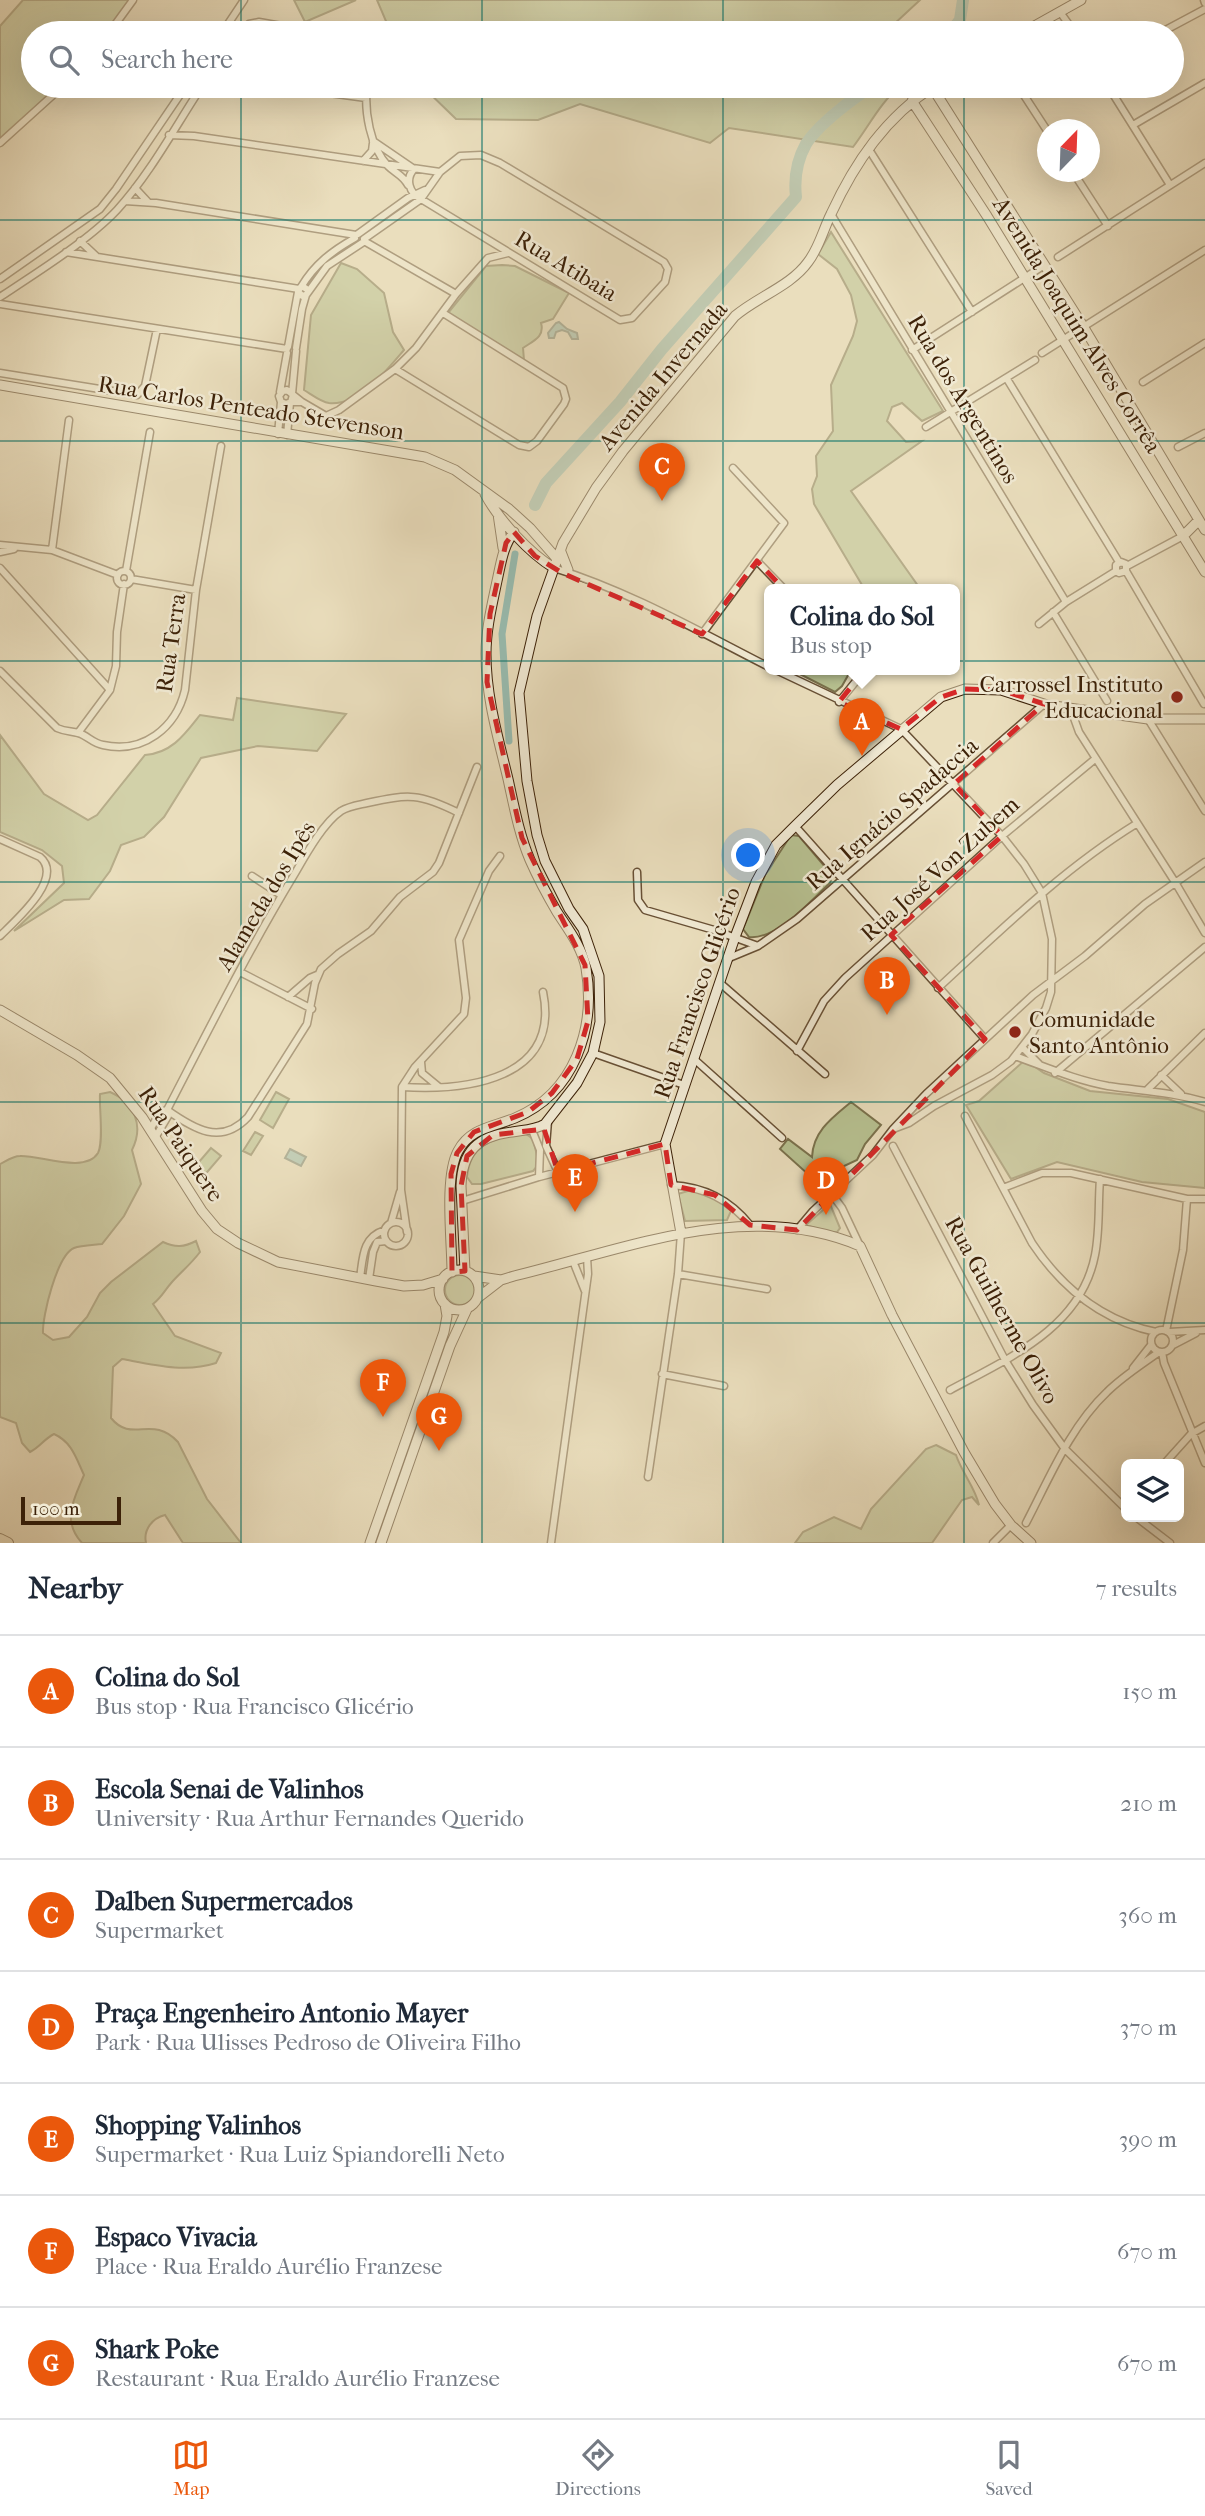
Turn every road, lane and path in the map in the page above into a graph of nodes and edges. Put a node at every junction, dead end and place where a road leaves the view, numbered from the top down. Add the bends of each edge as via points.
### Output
1 (133, 0) edge
2 (244, 0) edge
3 (1081, 0) edge
4 (1205, 9) edge
5 (1060, 12) junction
6 (117, 21) edge
7 (230, 21) edge
8 (1044, 21) edge
9 (1066, 21) edge
10 (1182, 21) edge
11 (1205, 83) edge
12 (1184, 95) edge
13 (50, 98) edge
14 (178, 98) edge
15 (194, 98) edge
16 (366, 98) edge
17 (916, 98) edge
18 (940, 98) edge
19 (1026, 98) edge
20 (1116, 98) edge
21 (1179, 98) edge
22 (912, 101) junction
23 (1040, 119) edge
24 (177, 123) junction
25 (1133, 125) junction
26 (169, 135) junction
27 (194, 136) junction
28 (373, 141) junction
29 (0, 143) edge
30 (868, 147) junction
31 (363, 161) junction
32 (1205, 163) edge
33 (388, 166) junction
34 (415, 169) junction
35 (440, 172) junction
36 (1079, 182) edge
37 (1170, 185) junction
38 (135, 188) junction
39 (425, 190) junction
40 (412, 192) junction
41 (421, 199) junction
42 (125, 201) junction
43 (148, 202) junction
44 (831, 214) junction
45 (1108, 226) junction
46 (360, 238) junction
47 (80, 241) junction
48 (1205, 250) edge
49 (65, 251) junction
50 (512, 253) junction
51 (96, 256) junction
52 (1058, 257) dead end
53 (1043, 266) junction
54 (1026, 278) junction
55 (0, 279) edge
56 (299, 290) junction
57 (8, 292) junction
58 (307, 293) junction
59 (456, 294) junction
60 (0, 297) edge
61 (0, 304) edge
62 (18, 306) junction
63 (972, 312) junction
64 (443, 313) junction
65 (1083, 326) junction
66 (157, 329) junction
67 (1063, 340) junction
68 (1205, 342) edge
69 (287, 350) junction
70 (296, 350) junction
71 (912, 350) junction
72 (1042, 353) dead end
73 (1035, 359) dead end
74 (396, 369) junction
75 (0, 373) edge
76 (1007, 379) junction
77 (1143, 382) dead end
78 (0, 385) edge
79 (280, 398) junction
80 (292, 399) junction
81 (949, 413) junction
82 (69, 420) dead end
83 (926, 427) dead end
84 (150, 432) dead end
85 (1205, 433) edge
86 (282, 434) junction
87 (221, 446) dead end
88 (1178, 447) dead end
89 (1165, 466) junction
90 (733, 468) dead end
91 (1145, 473) junction
92 (485, 493) junction
93 (497, 512) junction
94 (1199, 520) junction
95 (530, 528) junction
96 (1205, 530) edge
97 (514, 531) junction
98 (1183, 536) junction
99 (0, 545) edge
100 (545, 546) junction
101 (19, 548) junction
102 (52, 550) junction
103 (504, 550) junction
104 (0, 552) edge
105 (559, 556) junction
106 (0, 561) edge
107 (757, 561) junction
108 (1119, 562) junction
109 (1, 569) edge
110 (1127, 569) junction
111 (126, 571) junction
112 (1116, 571) junction
113 (569, 572) junction
114 (1205, 572) edge
115 (118, 575) junction
116 (131, 579) junction
117 (549, 581) junction
118 (124, 584) junction
119 (779, 584) edge
120 (196, 590) junction
121 (1066, 603) junction
122 (1053, 612) junction
123 (1039, 624) dead end
124 (702, 634) junction
125 (764, 665) edge
126 (0, 671) edge
127 (786, 675) edge
128 (860, 675) edge
129 (110, 690) junction
130 (1107, 701) dead end
131 (839, 702) junction
132 (1044, 704) junction
133 (1204, 704) edge
134 (1069, 707) junction
135 (1148, 719) junction
136 (1205, 719) edge
137 (901, 729) junction
138 (78, 733) junction
139 (1096, 759) junction
140 (477, 767) dead end
141 (954, 784) junction
142 (1205, 811) edge
143 (459, 813) junction
144 (1136, 824) junction
145 (795, 826) junction
146 (1002, 836) junction
147 (0, 839) edge
148 (500, 856) dead end
149 (1205, 862) edge
150 (638, 872) dead end
151 (252, 876) dead end
152 (844, 880) junction
153 (1175, 882) junction
154 (1042, 893) junction
155 (281, 895) junction
156 (1205, 933) edge
157 (891, 935) junction
158 (0, 936) edge
159 (735, 937) junction
160 (758, 946) junction
161 (1205, 947) edge
162 (729, 958) junction
163 (240, 972) junction
164 (317, 975) junction
165 (1051, 982) junction
166 (720, 983) junction
167 (938, 988) junction
168 (543, 992) dead end
169 (1033, 995) junction
170 (288, 997) junction
171 (1046, 1008) junction
172 (312, 1009) junction
173 (0, 1010) edge
174 (1205, 1034) edge
175 (985, 1039) junction
176 (1023, 1048) junction
177 (797, 1051) junction
178 (593, 1053) junction
179 (1015, 1056) junction
180 (694, 1059) junction
181 (421, 1060) junction
182 (1040, 1065) junction
183 (1055, 1073) junction
184 (825, 1074) dead end
185 (1161, 1075) junction
186 (684, 1086) junction
187 (402, 1087) junction
188 (439, 1087) junction
189 (1147, 1089) junction
190 (926, 1094) junction
191 (1182, 1095) junction
192 (1205, 1102) edge
193 (539, 1105) junction
194 (934, 1106) junction
195 (167, 1110) junction
196 (965, 1116) dead end
197 (548, 1120) junction
198 (893, 1129) junction
199 (150, 1130) junction
200 (532, 1130) junction
201 (782, 1138) dead end
202 (155, 1139) junction
203 (666, 1144) junction
204 (893, 1146) dead end
205 (558, 1172) junction
206 (539, 1177) junction
207 (1100, 1180) junction
208 (671, 1185) junction
209 (1003, 1188) junction
210 (401, 1190) junction
211 (831, 1193) junction
212 (1187, 1199) junction
213 (1205, 1199) edge
214 (462, 1201) junction
215 (391, 1223) junction
216 (750, 1224) junction
217 (385, 1230) junction
218 (797, 1230) junction
219 (407, 1232) junction
220 (681, 1233) junction
221 (386, 1241) junction
222 (860, 1246) junction
223 (587, 1257) junction
224 (573, 1261) junction
225 (452, 1272) junction
226 (678, 1273) junction
227 (469, 1274) junction
228 (365, 1278) junction
229 (443, 1279) junction
230 (501, 1280) junction
231 (423, 1285) junction
232 (767, 1289) dead end
233 (585, 1293) junction
234 (479, 1297) junction
235 (1078, 1297) junction
236 (443, 1301) junction
237 (467, 1309) junction
238 (1203, 1330) edge
239 (1156, 1332) junction
240 (1167, 1332) junction
241 (1152, 1345) junction
242 (1173, 1345) junction
243 (1160, 1352) junction
244 (1005, 1360) junction
245 (662, 1374) junction
246 (1128, 1375) junction
247 (724, 1386) dead end
248 (950, 1390) dead end
249 (1205, 1426) edge
250 (1191, 1434) junction
251 (1065, 1449) junction
252 (1168, 1459) edge
253 (1205, 1463) edge
254 (648, 1477) dead end
255 (1121, 1504) edge
256 (1143, 1522) edge
257 (1026, 1523) dead end
258 (1012, 1525) junction
259 (0, 1539) edge
260 (8, 1543) edge
261 (370, 1543) edge
262 (381, 1543) edge
263 (551, 1543) edge
264 (993, 1543) edge
265 (1031, 1543) edge
266 (1170, 1543) edge

1 - 6 street
2 - 7 street
3 - 5 main road
4 - 10 street
5 - 8 main road
5 - 9 street
11 - 12 street
13 - 29 street
14 - 55 street via 100,209
15 - 24 street
16 - 28 street
17 - 22 main road, Avenida Invernada
18 - 53 main road, Avenida Joaquim Alves Corrêa
19 - 23 street
20 - 25 street
21 - 25 street
22 - 30 main road, Avenida Invernada
22 - 54 main road, Avenida Joaquim Alves Corrêa
24 - 26 street
24 - 27 street
25 - 37 street
26 - 27 street
26 - 38 street
27 - 31 street
28 - 31 street via 372,151
28 - 33 street, Rua Atibaia
28 - 34 street
30 - 44 main road, Avenida Invernada
30 - 63 street
31 - 33 street
32 - 37 street
33 - 34 street
33 - 40 street, Rua Atibaia via 402,175
34 - 35 street
34 - 40 street via 410,175
35 - 39 street
35 - 50 street, Rua Atibaia via 460,156 481,155 500,163 664,262 668,275 625,321
36 - 45 street
37 - 45 street
38 - 42 street
38 - 43 street
39 - 40 street
39 - 41 street
40 - 41 street, Rua Atibaia
40 - 46 street
41 - 46 street
41 - 50 street, Rua Atibaia
42 - 43 street
42 - 47 street
43 - 46 street
44 - 71 street, Rua dos Argentinos
44 - 105 main road, Avenida Invernada via 800,272 735,316 623,451 584,506
45 - 52 street
46 - 56 street via 328,253
46 - 58 street via 327,266
46 - 59 street
47 - 49 street
47 - 51 street
48 - 65 street
49 - 51 street
49 - 57 street
50 - 59 street via 488,258
51 - 56 street
53 - 54 street
53 - 65 main road, Avenida Joaquim Alves Corrêa
54 - 63 street
54 - 67 main road, Avenida Joaquim Alves Corrêa
56 - 58 street via 305,286
56 - 69 street
57 - 60 street
57 - 62 street
58 - 70 street
59 - 64 street
61 - 62 street
62 - 66 street
63 - 71 street
64 - 74 street
64 - 74 street via 563,388 564,404 537,441 529,447 519,445
65 - 67 street
65 - 89 main road, Avenida Joaquim Alves Corrêa
66 - 69 street
66 - 75 street via 145,386 137,395
67 - 72 street
67 - 91 main road, Avenida Joaquim Alves Corrêa
68 - 77 street
69 - 70 street via 292,345
69 - 79 street
70 - 80 street
71 - 81 street, Rua dos Argentinos
73 - 76 street
74 - 80 street via 326,416
76 - 81 street
76 - 108 street
78 - 86 main road, Rua Carlos Penteado Stevenson
79 - 80 street
79 - 80 street via 287,390
79 - 86 street
80 - 86 street
81 - 83 street
81 - 121 street, Rua dos Argentinos
82 - 102 street
84 - 111 street
85 - 88 street
86 - 92 main road, Rua Carlos Penteado Stevenson via 425,457 444,464
87 - 120 street, Rua Terra
89 - 91 main road via 1150,462
89 - 94 main road, Avenida Joaquim Alves Corrêa
90 - 107 street via 784,523
91 - 98 main road, Avenida Joaquim Alves Corrêa
92 - 93 main road, Rua Carlos Penteado Stevenson
92 - 95 main road, Rua Carlos Penteado Stevenson
93 - 97 main road, Rua Carlos Penteado Stevenson
93 - 103 main road
94 - 96 main road, Avenida Joaquim Alves Corrêa
94 - 98 main road
95 - 97 main road
95 - 100 main road, Rua Carlos Penteado Stevenson
97 - 103 main road
97 - 105 main road, Rua Carlos Penteado Stevenson via 535,556
98 - 110 street
98 - 114 main road, Avenida Joaquim Alves Corrêa
99 - 101 street
100 - 105 main road, Rua Carlos Penteado Stevenson
100 - 105 main road via 554,548
101 - 102 street
101 - 104 street
102 - 115 street
103 - 193 main road via 486,651 494,722 522,838 546,892 579,948 588,995 588,1021 577,1059
105 - 113 main road
105 - 113 street, Rua Carlos Penteado Stevenson
105 - 117 main road, Avenida Invernada
106 - 109 street
107 - 119 street
107 - 124 street
108 - 110 street
108 - 112 street
109 - 129 street
110 - 112 street via 1121,574
110 - 133 street
111 - 115 street
111 - 116 street
112 - 121 street
113 - 117 main road
113 - 124 street, Rua Carlos Penteado Stevenson
115 - 118 street
116 - 118 street
116 - 120 street
117 - 178 main road, Avenida Invernada via 519,692 523,742 545,862 583,929 599,976 600,1022
118 - 129 street
120 - 138 street, Rua Terra via 185,690 173,719 163,731 133,745 104,746
121 - 122 street
122 - 123 street
122 - 130 street
124 - 125 street, Rua Carlos Penteado Stevenson
126 - 138 street, Rua Terra via 57,728
127 - 131 street
128 - 131 street
129 - 138 street
131 - 137 street
132 - 134 main road, Rua Francisco Glicério
132 - 137 main road, Rua Francisco Glicério via 1000,690 965,689 941,697
132 - 141 street, Rua Ignácio Spadaccia
134 - 135 main road, Rua Francisco Glicério
134 - 139 street
135 - 136 main road, Rua Francisco Glicério
135 - 142 street
137 - 141 street
137 - 145 main road, Rua Francisco Glicério
139 - 144 street
139 - 146 street, Rua José Von Zubem
140 - 143 street
141 - 146 street
141 - 152 street, Rua Ignácio Spadaccia
143 - 155 street, Alameda dos Ipês via 414,796 347,808 321,834
143 - 164 street via 433,872
144 - 153 street
144 - 154 street
145 - 152 street
145 - 159 main road, Rua Francisco Glicério via 765,863
146 - 154 street
146 - 157 street, Rua José Von Zubem
147 - 158 street via 35,854 45,861 48,871 46,883
148 - 181 street via 459,940 464,1014
149 - 153 street
150 - 159 street via 638,900 645,910
151 - 155 street
152 - 157 street
152 - 160 street, Rua Ignácio Spadaccia
153 - 156 street
153 - 165 street
154 - 165 street via 1052,939
154 - 167 street
155 - 163 street, Alameda dos Ipês
157 - 167 street
157 - 177 street, Rua José Von Zubem via 824,1001
159 - 160 street
159 - 162 main road, Rua Francisco Glicério
160 - 162 street, Rua Ignácio Spadaccia
161 - 183 street
162 - 166 main road, Rua Francisco Glicério
163 - 170 street
163 - 195 street, Alameda dos Ipês
164 - 170 street
164 - 172 street
165 - 169 street
165 - 171 street
166 - 177 street
166 - 180 main road, Rua Francisco Glicério
167 - 175 street
168 - 188 street via 542,1030 526,1060 506,1075
169 - 171 street via 1043,998
169 - 175 street
170 - 172 street
171 - 176 street
172 - 195 street via 299,1038 238,1128 209,1133
173 - 199 main road, Rua Paiquere via 97,1067 126,1095
174 - 185 street
175 - 190 street
176 - 179 street
176 - 182 street
177 - 184 street
178 - 186 street
178 - 197 main road, Avenida Invernada
179 - 182 street
179 - 194 street via 992,1076
180 - 186 main road, Rua Francisco Glicério
180 - 201 street
181 - 187 street
181 - 188 street via 422,1073
182 - 183 street
183 - 189 street via 1109,1086
185 - 189 street
185 - 191 street
186 - 203 main road, Rua Francisco Glicério
187 - 188 street
187 - 210 street
189 - 191 street
190 - 194 street
190 - 198 street
191 - 192 street
193 - 200 main road via 527,1120
193 - 225 main road via 474,1132 457,1153 451,1174
194 - 198 street
195 - 199 street via 160,1112
195 - 202 street
196 - 209 street
197 - 200 main road, Avenida Invernada
197 - 205 street via 546,1146
198 - 211 street via 873,1155
199 - 202 main road, Rua Paiquere
200 - 206 street via 540,1150
200 - 214 main road, Avenida Invernada via 493,1135 470,1151 461,1172
202 - 228 main road, Rua Paiquere via 217,1229 278,1262
203 - 205 street
203 - 208 main road, Rua Francisco Glicério
204 - 244 street, Rua Guilherme Olivo
205 - 206 street
206 - 214 street
207 - 209 street via 1053,1172
207 - 212 street
207 - 235 street via 1095,1255
208 - 216 street via 716,1195
208 - 220 main road, Rua Francisco Glicério
209 - 235 street via 1045,1262
210 - 215 street
210 - 219 street
211 - 218 street
211 - 222 street
212 - 213 street
212 - 240 street via 1183,1250
214 - 227 main road, Avenida Invernada
215 - 217 street
215 - 219 street via 403,1225
216 - 218 main road
216 - 220 main road
217 - 221 street
217 - 228 street via 365,1245
218 - 222 main road
219 - 221 street via 401,1245
220 - 223 main road
220 - 226 street, Rua Francisco Glicério
221 - 228 street via 377,1242
222 - 258 main road via 964,1452
223 - 224 main road
223 - 233 street
224 - 230 main road
224 - 233 street
225 - 227 main road
225 - 229 main road
226 - 232 street
226 - 245 street, Rua Francisco Glicério
227 - 230 main road
227 - 234 main road via 479,1286
228 - 231 main road, Rua Paiquere
229 - 231 main road, Rua Paiquere
229 - 236 main road via 439,1288
230 - 234 main road
231 - 236 main road
233 - 263 street
234 - 237 main road
235 - 239 street via 1108,1315
235 - 244 street via 1049,1332
236 - 237 main road via 459,1311
236 - 261 main road via 447,1316 444,1332
237 - 262 main road
238 - 240 street
238 - 242 street
239 - 240 street
239 - 241 street
240 - 242 street
241 - 243 street
241 - 246 street
242 - 243 street
243 - 246 street
243 - 250 street
244 - 248 street
244 - 251 street, Rua Guilherme Olivo
245 - 247 street
245 - 254 street, Rua Francisco Glicério
246 - 251 street via 1094,1407
249 - 250 street
250 - 252 street
250 - 253 street
251 - 255 street, Rua Guilherme Olivo
251 - 257 street
256 - 266 street
258 - 264 street
258 - 265 main road
259 - 260 main road

